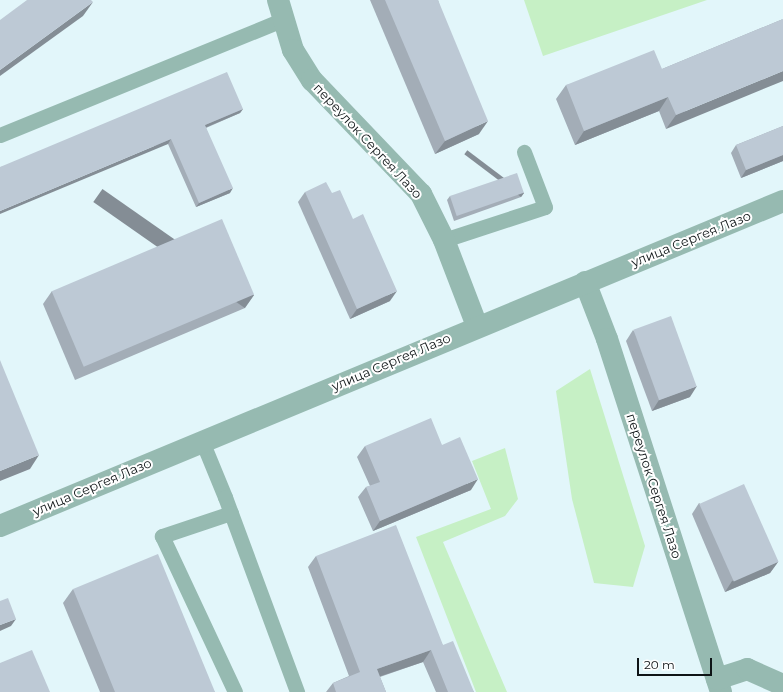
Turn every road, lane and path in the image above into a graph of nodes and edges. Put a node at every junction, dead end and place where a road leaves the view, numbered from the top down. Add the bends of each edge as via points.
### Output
1 (281, 9) edge
2 (0, 135) edge
3 (524, 152) dead end
4 (783, 201) edge
5 (444, 240) junction
6 (585, 282) junction
7 (477, 326) junction
8 (202, 441) junction
9 (231, 513) junction
10 (0, 526) edge
11 (783, 685) edge
12 (719, 686) edge
13 (235, 692) edge
14 (297, 692) edge

1 - 2 lane
1 - 5 street, переулок Сергея Лазо via 293,50 312,80 421,194
3 - 5 lane via 545,207
4 - 6 street, улица Сергея Лазо
5 - 7 street, переулок Сергея Лазо
6 - 7 street, улица Сергея Лазо
6 - 12 street, переулок Сергея Лазо via 607,339
7 - 8 street, улица Сергея Лазо
8 - 9 lane
8 - 10 street, улица Сергея Лазо
9 - 13 lane via 162,536
9 - 14 lane
11 - 12 street via 747,669

